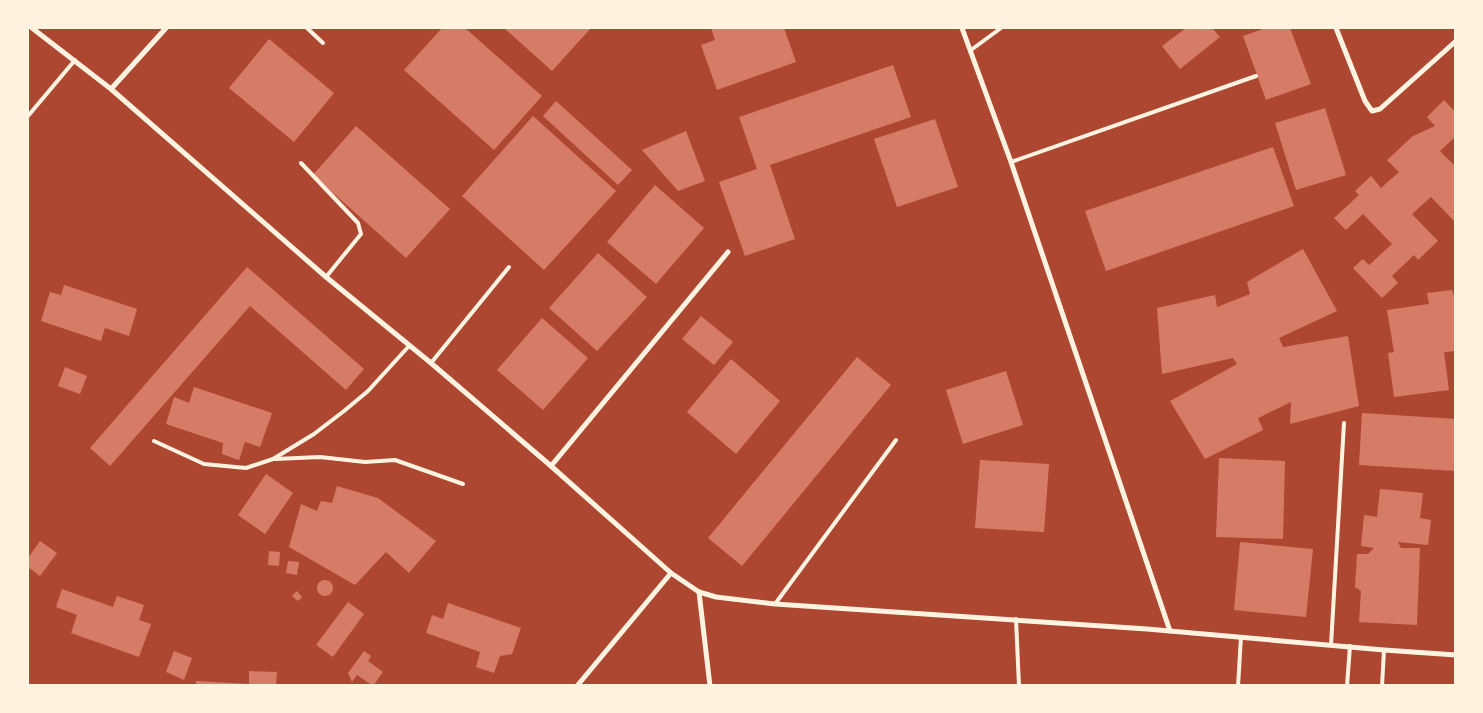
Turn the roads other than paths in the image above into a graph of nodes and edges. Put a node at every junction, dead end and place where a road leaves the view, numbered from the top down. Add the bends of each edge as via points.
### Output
1 (32, 28) edge
2 (166, 28) edge
3 (307, 28) edge
4 (962, 28) edge
5 (1001, 28) edge
6 (1336, 28) edge
7 (1456, 41) edge
8 (323, 43) dead end
9 (971, 50) junction
10 (75, 60) junction
11 (1256, 76) dead end
12 (111, 89) junction
13 (28, 116) edge
14 (1011, 162) junction
15 (301, 163) dead end
16 (728, 252) dead end
17 (509, 267) dead end
18 (326, 277) junction
19 (409, 346) junction
20 (431, 363) junction
21 (1344, 423) dead end
22 (896, 440) dead end
23 (154, 441) dead end
24 (272, 459) junction
25 (551, 466) junction
26 (463, 484) dead end
27 (671, 572) junction
28 (699, 592) junction
29 (775, 604) junction
30 (1016, 619) junction
31 (1170, 631) junction
32 (1241, 637) junction
33 (1331, 645) junction
34 (1350, 646) junction
35 (1384, 650) junction
36 (1456, 654) edge
37 (577, 686) edge
38 (710, 686) edge
39 (1019, 686) edge
40 (1238, 686) edge
41 (1347, 686) edge
42 (1382, 686) edge

1 - 10 street
2 - 12 street
3 - 8 lane
4 - 9 street
5 - 9 lane
6 - 7 street via 1365,101 1372,110 1380,109
9 - 14 street
10 - 12 street
10 - 13 lane
11 - 14 lane
12 - 18 street
14 - 31 street
15 - 18 lane via 358,223 361,234
16 - 25 street
17 - 20 lane
18 - 19 street
19 - 20 street
19 - 24 lane via 368,391 344,411
20 - 25 street
21 - 33 lane
22 - 29 lane
23 - 24 lane via 204,464 246,468
24 - 26 lane via 395,460
25 - 27 street
27 - 28 street
27 - 37 street
28 - 29 street
28 - 38 street
29 - 30 street
30 - 31 street
30 - 39 lane
31 - 32 street
32 - 33 street
32 - 40 lane
33 - 34 street
34 - 35 street
34 - 41 lane
35 - 36 street
35 - 42 lane

